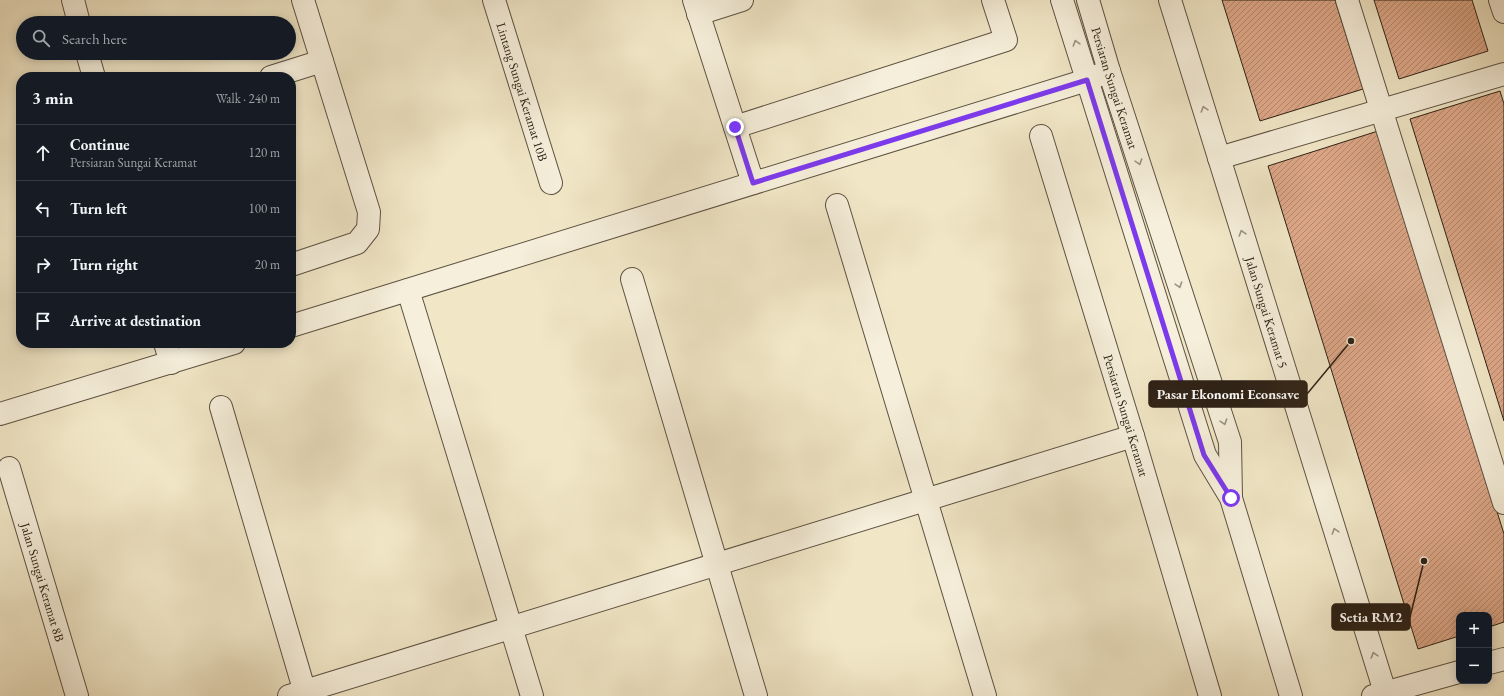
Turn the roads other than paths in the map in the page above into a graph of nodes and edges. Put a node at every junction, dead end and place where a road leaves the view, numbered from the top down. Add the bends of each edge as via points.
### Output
1 (73, 0) edge
2 (303, 0) edge
3 (494, 0) edge
4 (742, 0) edge
5 (994, 0) edge
6 (1062, 0) edge
7 (1088, 0) edge
8 (1170, 0) edge
9 (1347, 0) edge
10 (1500, 0) edge
11 (696, 7) edge
12 (1504, 12) edge
13 (77, 16) edge
14 (89, 60) edge
15 (322, 61) junction
16 (1109, 71) junction
17 (93, 72) edge
18 (287, 72) edge
19 (1504, 74) edge
20 (1087, 80) junction
21 (1381, 110) junction
22 (735, 127) junction
23 (1041, 136) dead end
24 (1219, 158) junction
25 (551, 182) dead end
26 (753, 183) junction
27 (837, 205) dead end
28 (296, 263) edge
29 (632, 279) dead end
30 (408, 290) junction
31 (296, 324) edge
32 (201, 348) edge
33 (168, 353) edge
34 (221, 407) dead end
35 (0, 414) edge
36 (1133, 436) junction
37 (9, 468) dead end
38 (1231, 498) junction
39 (926, 500) junction
40 (1504, 503) edge
41 (717, 564) junction
42 (511, 628) junction
43 (1504, 659) edge
44 (1492, 662) edge
45 (1456, 673) edge
46 (300, 694) edge
47 (1379, 694) edge
48 (77, 696) edge
49 (532, 696) edge
50 (756, 696) edge
51 (985, 696) edge
52 (1210, 696) edge
53 (1291, 696) edge

1 - 13 street
2 - 15 street
3 - 25 street, Lintang Sungai Keramat 10B
4 - 11 street
5 - 22 street via 1006,40
20 -> 6 street, Persiaran Sungai Keramat
7 - 16 street, Persiaran Sungai Keramat
24 -> 8 street, Jalan Sungai Keramat 5
9 - 21 street
10 - 12 street
11 - 22 street
14 - 17 street
15 - 18 street
15 - 28 street via 369,212 368,229 357,243
16 - 20 street
16 -> 38 street, Persiaran Sungai Keramat via 1230,442
19 - 21 street
20 - 26 street
20 - 38 street, Persiaran Sungai Keramat via 1204,455
21 - 24 street
21 - 40 street
22 - 26 street
23 - 36 street, Persiaran Sungai Keramat
47 -> 24 street, Jalan Sungai Keramat 5
26 - 30 street
27 - 39 street
29 - 41 street
30 - 31 street
30 - 42 street
32 - 33 street
33 - 35 street
34 - 46 street
36 - 39 street
36 - 52 street, Persiaran Sungai Keramat
37 - 48 street, Jalan Sungai Keramat 8B
38 - 53 street, Persiaran Sungai Keramat
39 - 41 street
39 - 51 street
41 - 42 street
41 - 50 street
42 - 46 street
42 - 49 street
43 - 44 street
45 - 47 street

